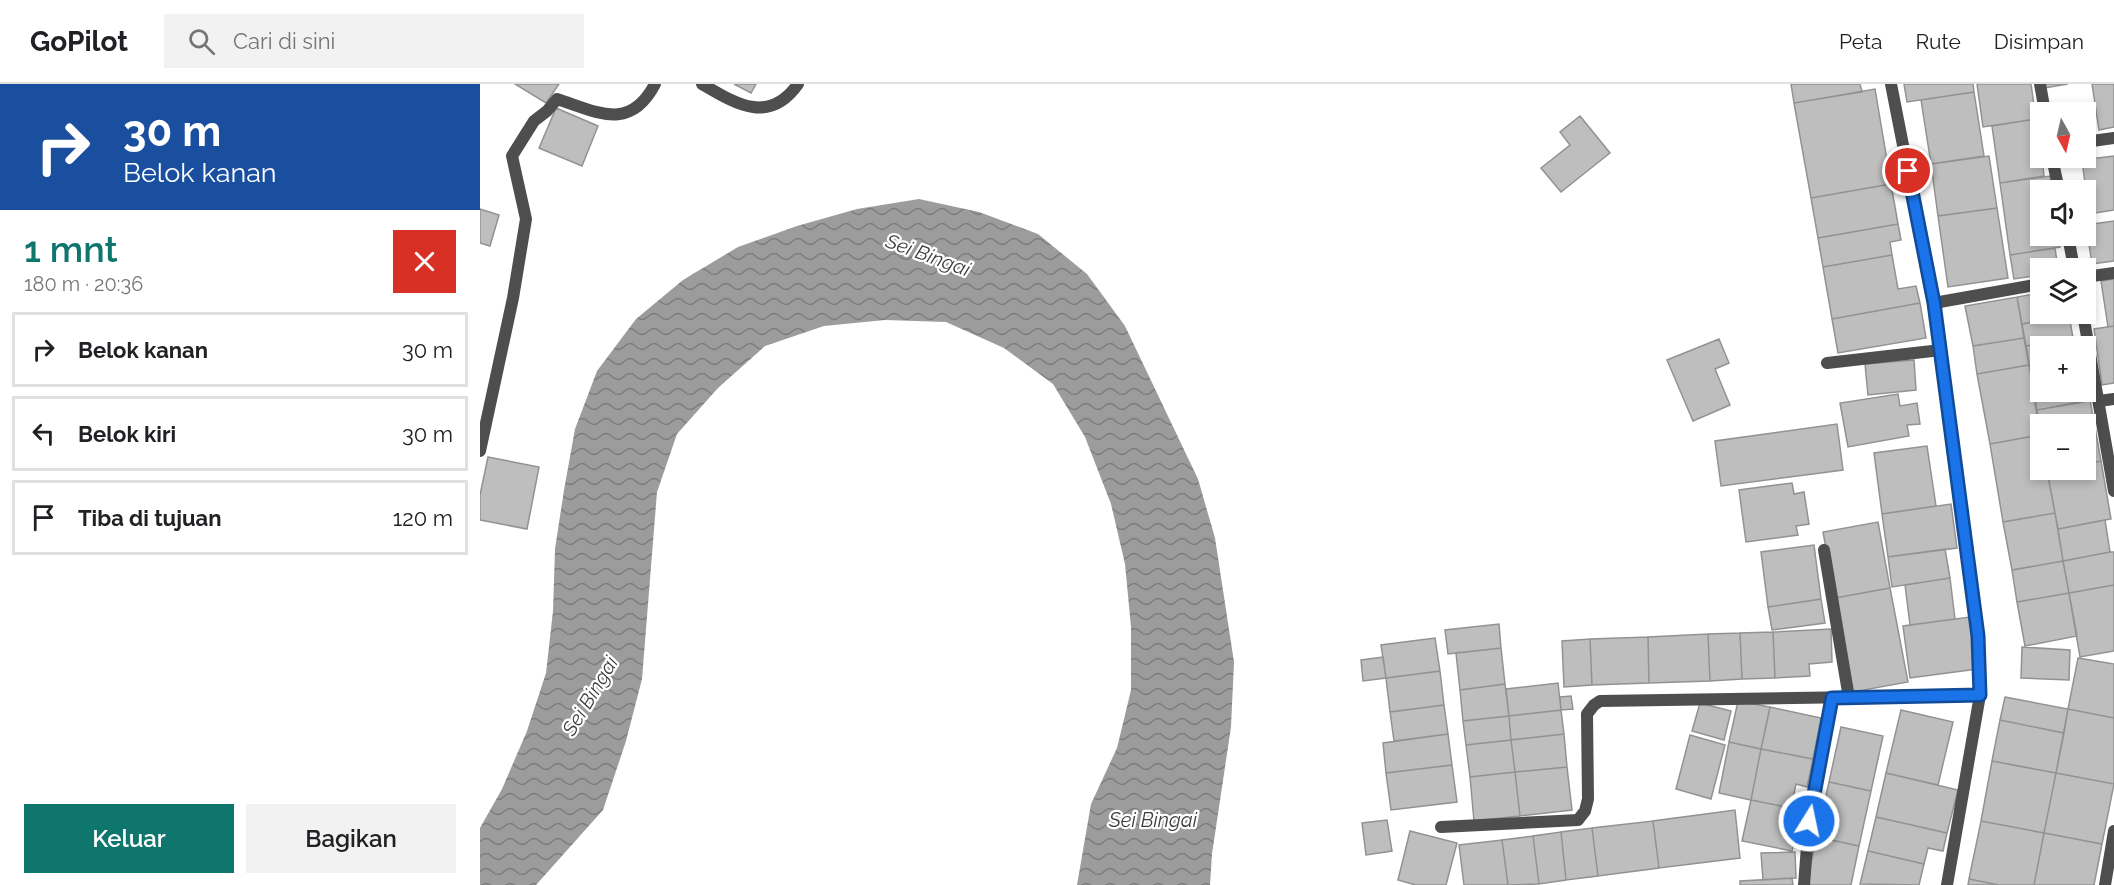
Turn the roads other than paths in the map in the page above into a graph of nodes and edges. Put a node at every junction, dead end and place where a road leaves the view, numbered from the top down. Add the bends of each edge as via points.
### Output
1 (655, 84) edge
2 (702, 84) edge
3 (798, 84) edge
4 (1891, 84) edge
5 (2040, 84) edge
6 (2043, 102) edge
7 (2114, 138) edge
8 (2096, 140) edge
9 (2114, 273) edge
10 (2096, 275) edge
11 (2030, 286) edge
12 (1934, 303) junction
13 (2085, 324) edge
14 (1941, 350) junction
15 (1827, 363) dead end
16 (2114, 399) edge
17 (2099, 401) junction
18 (480, 451) edge
19 (2114, 491) edge
20 (1824, 550) dead end
21 (1980, 695) junction
22 (1832, 698) junction
23 (1850, 698) junction
24 (1441, 827) dead end
25 (2114, 831) edge
26 (1804, 885) edge
27 (1947, 885) edge
28 (2105, 885) edge

1 - 18 street via 634,111 611,116 557,99 534,121 512,156 526,219
2 - 3 street via 744,107 770,107 790,95
4 - 12 street
5 - 6 street
7 - 8 street
9 - 10 street
11 - 12 street
12 - 14 street
13 - 17 street
14 - 15 street
14 - 21 street via 1978,636
16 - 17 street
17 - 19 street
20 - 23 street
21 - 23 street
21 - 27 street
22 - 23 street
22 - 24 street via 1600,701 1587,714 1588,800 1578,820
22 - 26 street via 1809,821
25 - 28 street

